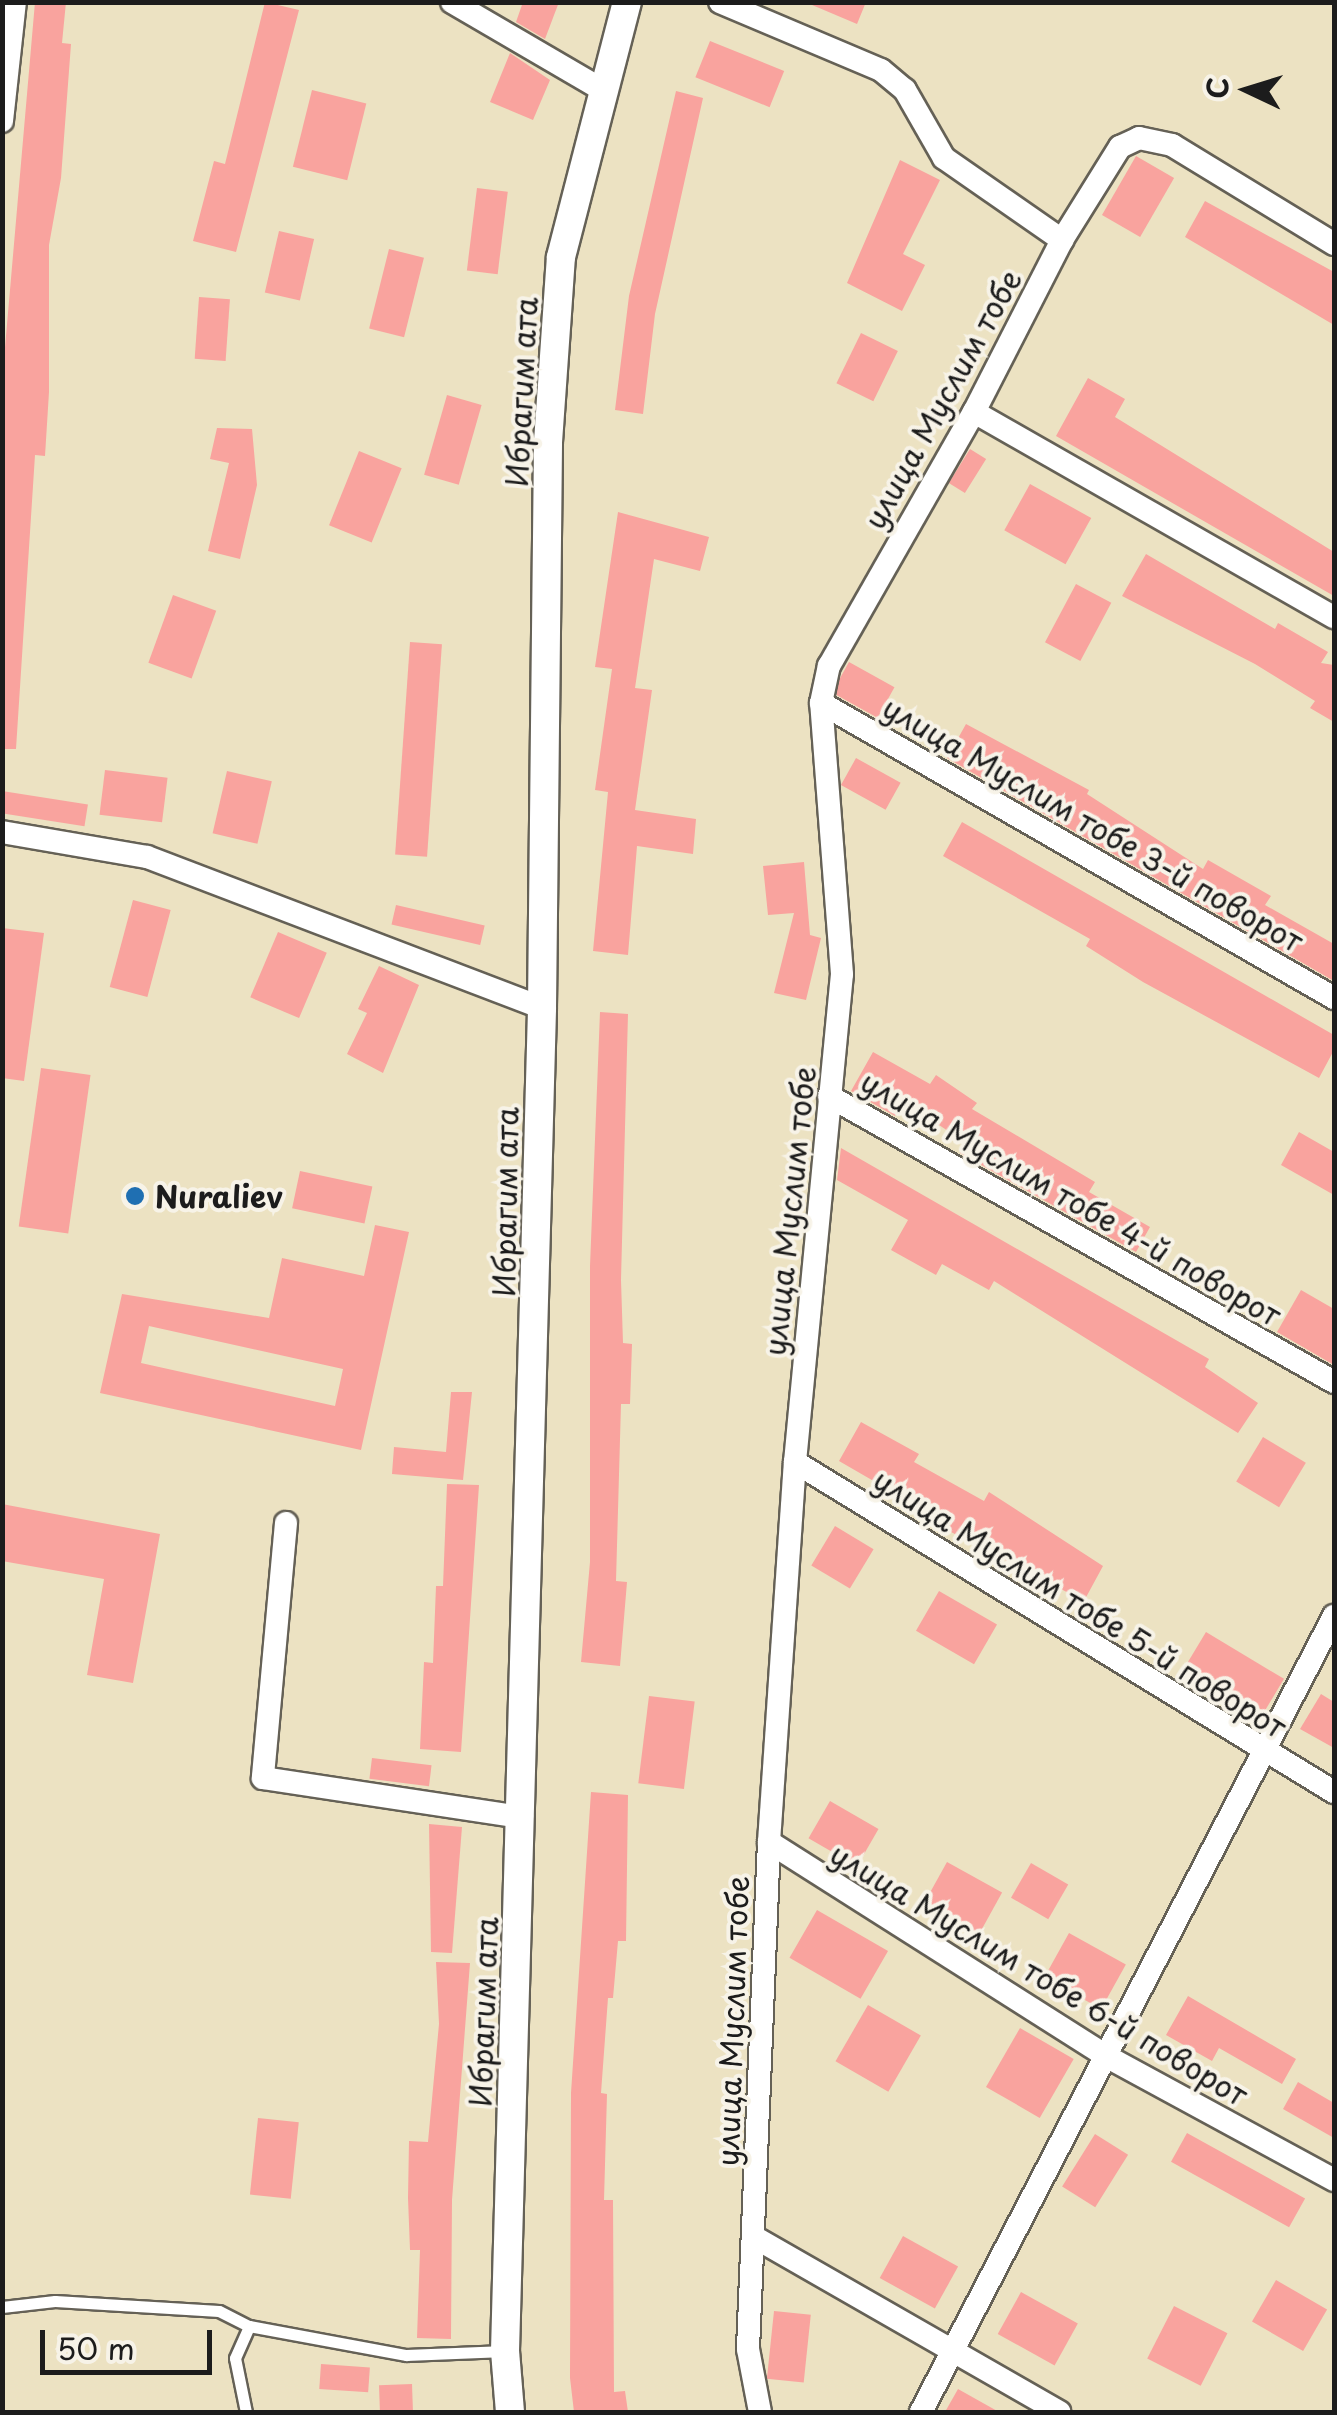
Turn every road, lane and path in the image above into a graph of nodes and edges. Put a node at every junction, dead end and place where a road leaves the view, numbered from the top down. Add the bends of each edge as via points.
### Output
1 (15, 2) edge
2 (452, 2) edge
3 (628, 2) edge
4 (720, 2) edge
5 (602, 89) junction
6 (2, 120) edge
7 (1062, 240) junction
8 (1334, 244) edge
9 (974, 412) junction
10 (1334, 616) edge
11 (821, 702) junction
12 (2, 832) edge
13 (1334, 998) edge
14 (542, 1008) junction
15 (829, 1096) junction
16 (1334, 1382) edge
17 (795, 1462) junction
18 (286, 1523) dead end
19 (1334, 1616) edge
20 (1261, 1751) junction
21 (1334, 1792) edge
22 (522, 1818) junction
23 (769, 1842) junction
24 (1104, 2054) junction
25 (1334, 2180) edge
26 (754, 2237) junction
27 (2, 2307) edge
28 (249, 2326) junction
29 (504, 2350) junction
30 (949, 2354) junction
31 (246, 2412) edge
32 (510, 2412) edge
33 (760, 2412) edge
34 (921, 2412) edge
35 (1059, 2412) edge

1 - 6 street
2 - 5 street
3 - 5 street, Ибрагим ата
4 - 7 street via 882,70 905,90 944,158
5 - 14 street, Ибрагим ата via 561,258 548,442
7 - 8 street, улица Муслим тобе via 1120,148 1139,138 1172,145
7 - 9 street, улица Муслим тобе
9 - 10 street
9 - 11 street, улица Муслим тобе via 850,623
11 - 13 street, улица Муслим тобе 3-й поворот
11 - 15 street, улица Муслим тобе via 842,974
12 - 14 street via 147,857
14 - 22 street, Ибрагим ата
15 - 16 street, улица Муслим тобе 4-й поворот
15 - 17 street, улица Муслим тобе
17 - 20 street, улица Муслим тобе 5-й поворот
17 - 23 street, улица Муслим тобе
18 - 22 street via 263,1778
19 - 20 street
20 - 21 street, улица Муслим тобе 5-й поворот
20 - 24 street
22 - 29 street, Ибрагим ата
23 - 24 street, улица Муслим тобе 6-й поворот
23 - 26 street, улица Муслим тобе
24 - 25 street, улица Муслим тобе 6-й поворот
24 - 30 street
26 - 30 street
26 - 33 street, улица Муслим тобе via 748,2349
27 - 28 lane via 54,2302 219,2310
28 - 29 lane via 406,2355
28 - 31 lane via 234,2358
29 - 32 street, Ибрагим ата
30 - 34 street
30 - 35 street

